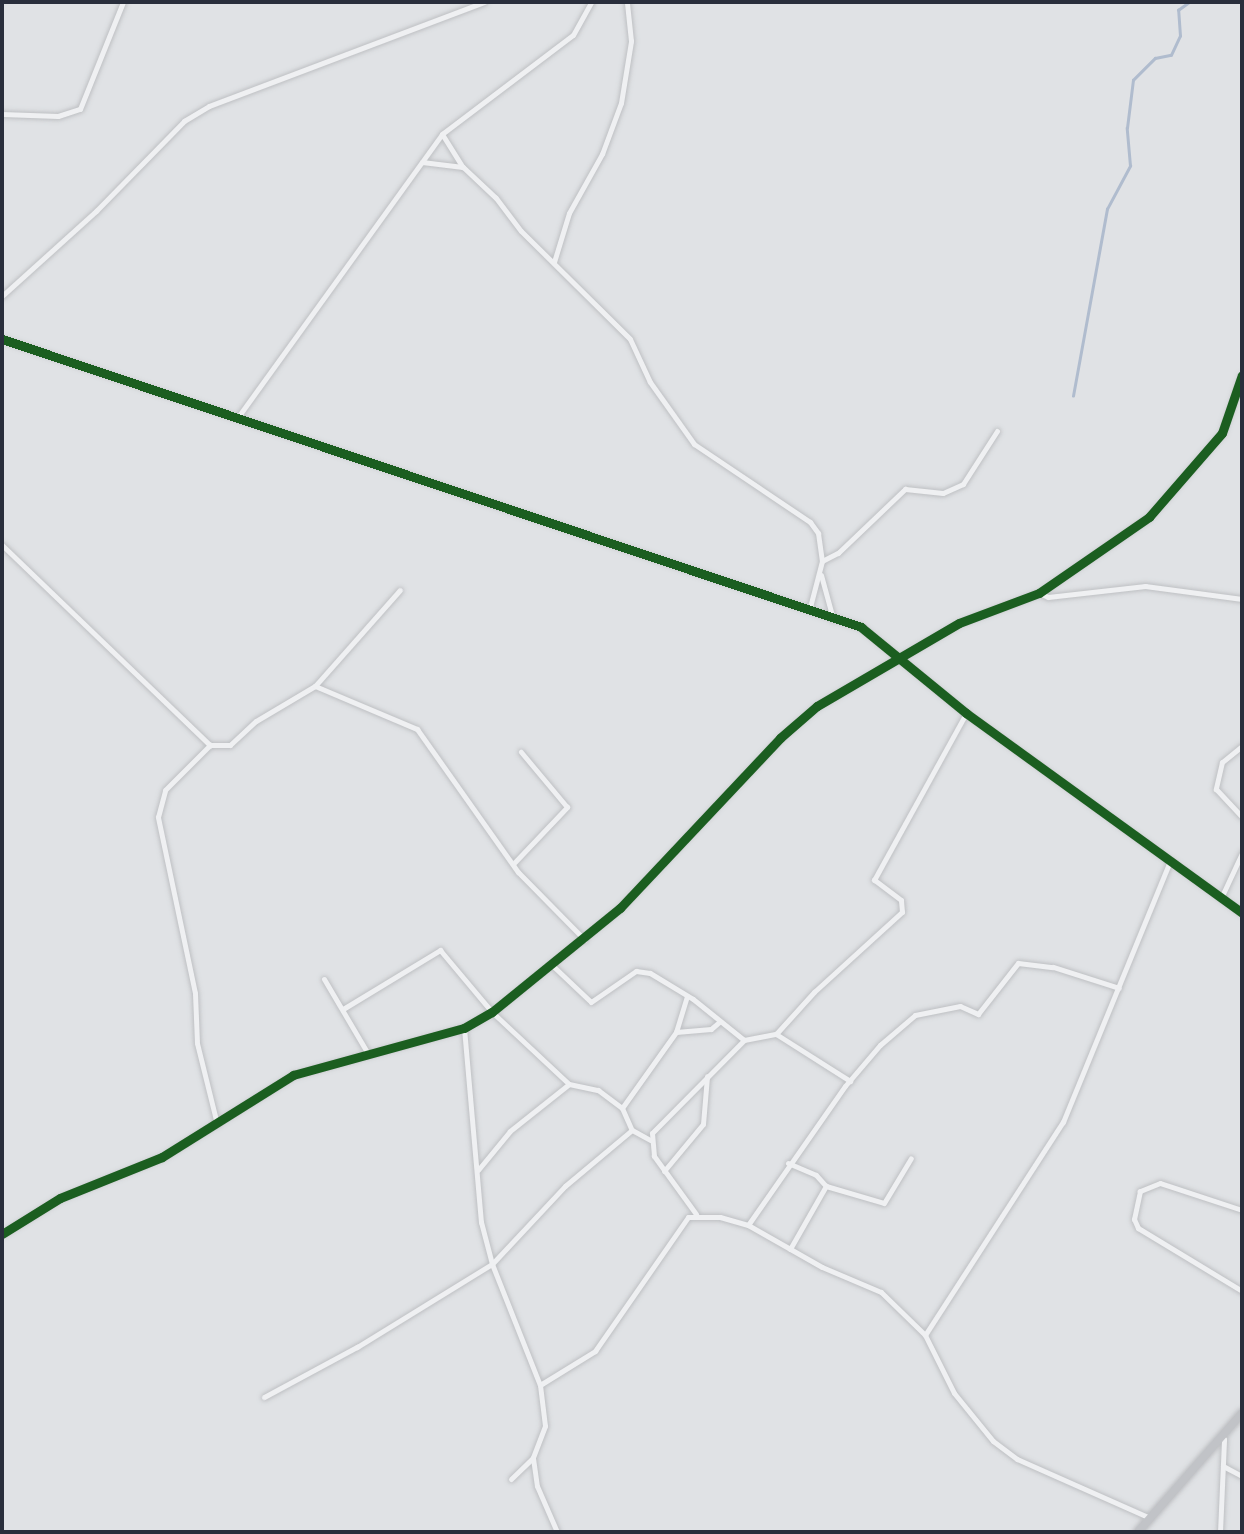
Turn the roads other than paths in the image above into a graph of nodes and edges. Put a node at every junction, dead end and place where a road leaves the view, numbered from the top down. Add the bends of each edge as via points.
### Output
1 (122, 2) edge
2 (484, 2) edge
3 (590, 2) edge
4 (628, 2) edge
5 (2, 114) edge
6 (442, 134) junction
7 (422, 162) junction
8 (463, 167) junction
9 (554, 262) junction
10 (2, 296) edge
11 (2, 339) edge
12 (1242, 375) edge
13 (237, 417) junction
14 (997, 431) dead end
15 (2, 545) edge
16 (822, 561) junction
17 (820, 572) junction
18 (400, 590) dead end
19 (1039, 593) junction
20 (1242, 599) edge
21 (810, 607) junction
22 (833, 620) junction
23 (896, 660) junction
24 (315, 686) junction
25 (966, 713) junction
26 (210, 745) junction
27 (1242, 746) edge
28 (521, 752) dead end
29 (1242, 817) edge
30 (1242, 853) edge
31 (1170, 861) junction
32 (513, 864) junction
33 (1221, 898) junction
34 (1242, 913) edge
35 (585, 940) junction
36 (553, 966) junction
37 (324, 979) dead end
38 (1119, 988) junction
39 (687, 997) junction
40 (343, 1009) junction
41 (492, 1012) junction
42 (719, 1022) junction
43 (464, 1028) junction
44 (676, 1032) junction
45 (776, 1034) junction
46 (744, 1040) junction
47 (368, 1052) junction
48 (707, 1076) junction
49 (850, 1081) junction
50 (569, 1084) junction
51 (622, 1108) junction
52 (217, 1124) junction
53 (632, 1130) junction
54 (650, 1140) junction
55 (911, 1158) dead end
56 (788, 1163) junction
57 (478, 1170) junction
58 (664, 1171) junction
59 (826, 1186) junction
60 (1242, 1210) edge
61 (696, 1214) junction
62 (748, 1225) junction
63 (2, 1234) edge
64 (790, 1249) junction
65 (492, 1264) junction
66 (1242, 1291) edge
67 (925, 1335) junction
68 (540, 1385) junction
69 (264, 1397) dead end
70 (1242, 1413) edge
71 (1224, 1439) junction
72 (533, 1458) junction
73 (1223, 1466) junction
74 (1242, 1476) edge
75 (511, 1479) dead end
76 (1150, 1518) junction
77 (557, 1532) edge
78 (1138, 1532) edge
79 (1220, 1532) edge

1 - 5 street via 80,109 58,116
2 - 10 street via 209,106 184,121 96,211
3 - 6 street via 573,35
4 - 9 street via 631,41 621,103 602,154 569,213
6 - 7 street
6 - 8 street
7 - 8 street
7 - 13 street
8 - 9 street
9 - 16 street via 630,339 650,382 694,444 810,522 818,533
11 - 13 street
12 - 19 street via 1222,433 1204,458 1149,517
13 - 21 street
14 - 16 street via 963,484 943,493 905,489 838,554
15 - 26 street
16 - 17 street
17 - 21 street
17 - 22 street
18 - 24 street
19 - 20 street via 1048,597 1145,586
19 - 23 street via 959,623
21 - 22 street
22 - 23 street via 862,627
23 - 25 street
23 - 35 street via 817,706 780,738
24 - 26 street via 256,721 230,745
24 - 32 street via 417,729
25 - 31 street
25 - 45 street via 874,880 901,901 902,912 814,992
26 - 52 street via 165,790 158,817 195,993 197,1043
27 - 29 street via 1222,762 1216,789
28 - 32 street via 567,807
30 - 33 street
31 - 33 street
31 - 38 street
32 - 35 street
33 - 34 street
35 - 36 street
36 - 39 street via 591,1002 636,971 650,973
36 - 41 street
37 - 40 street
38 - 49 street via 1053,967 1018,963 978,1014 960,1006 915,1015 880,1045
38 - 67 street via 1063,1122
39 - 42 street
39 - 44 street
40 - 41 street via 440,950
40 - 47 street
41 - 43 street
41 - 50 street
42 - 44 street via 711,1029
42 - 46 street
43 - 47 street
43 - 57 street via 474,1104 470,1135
44 - 51 street
45 - 46 street
45 - 49 street
46 - 48 street
47 - 52 street via 293,1075
48 - 54 street
48 - 58 street via 703,1124
49 - 56 street
50 - 51 street via 598,1090
50 - 57 street via 510,1131
51 - 53 street
52 - 63 street via 162,1157 60,1198
53 - 54 street
53 - 65 street via 545,1205
54 - 58 street
55 - 59 street via 884,1203
56 - 59 street via 816,1175
56 - 62 street
57 - 65 street via 481,1222
58 - 61 street
59 - 64 street
60 - 66 street via 1160,1183 1140,1191 1134,1219 1138,1228
61 - 62 street
61 - 68 street via 688,1217 595,1351
62 - 64 street
64 - 67 street via 881,1292
65 - 68 street
65 - 69 street via 357,1347
67 - 76 street via 954,1393 993,1441 1017,1459
68 - 72 street via 545,1426
70 - 71 street
71 - 73 street
71 - 76 street
72 - 75 street
72 - 77 street via 537,1486
73 - 74 street
73 - 79 street
76 - 78 street

